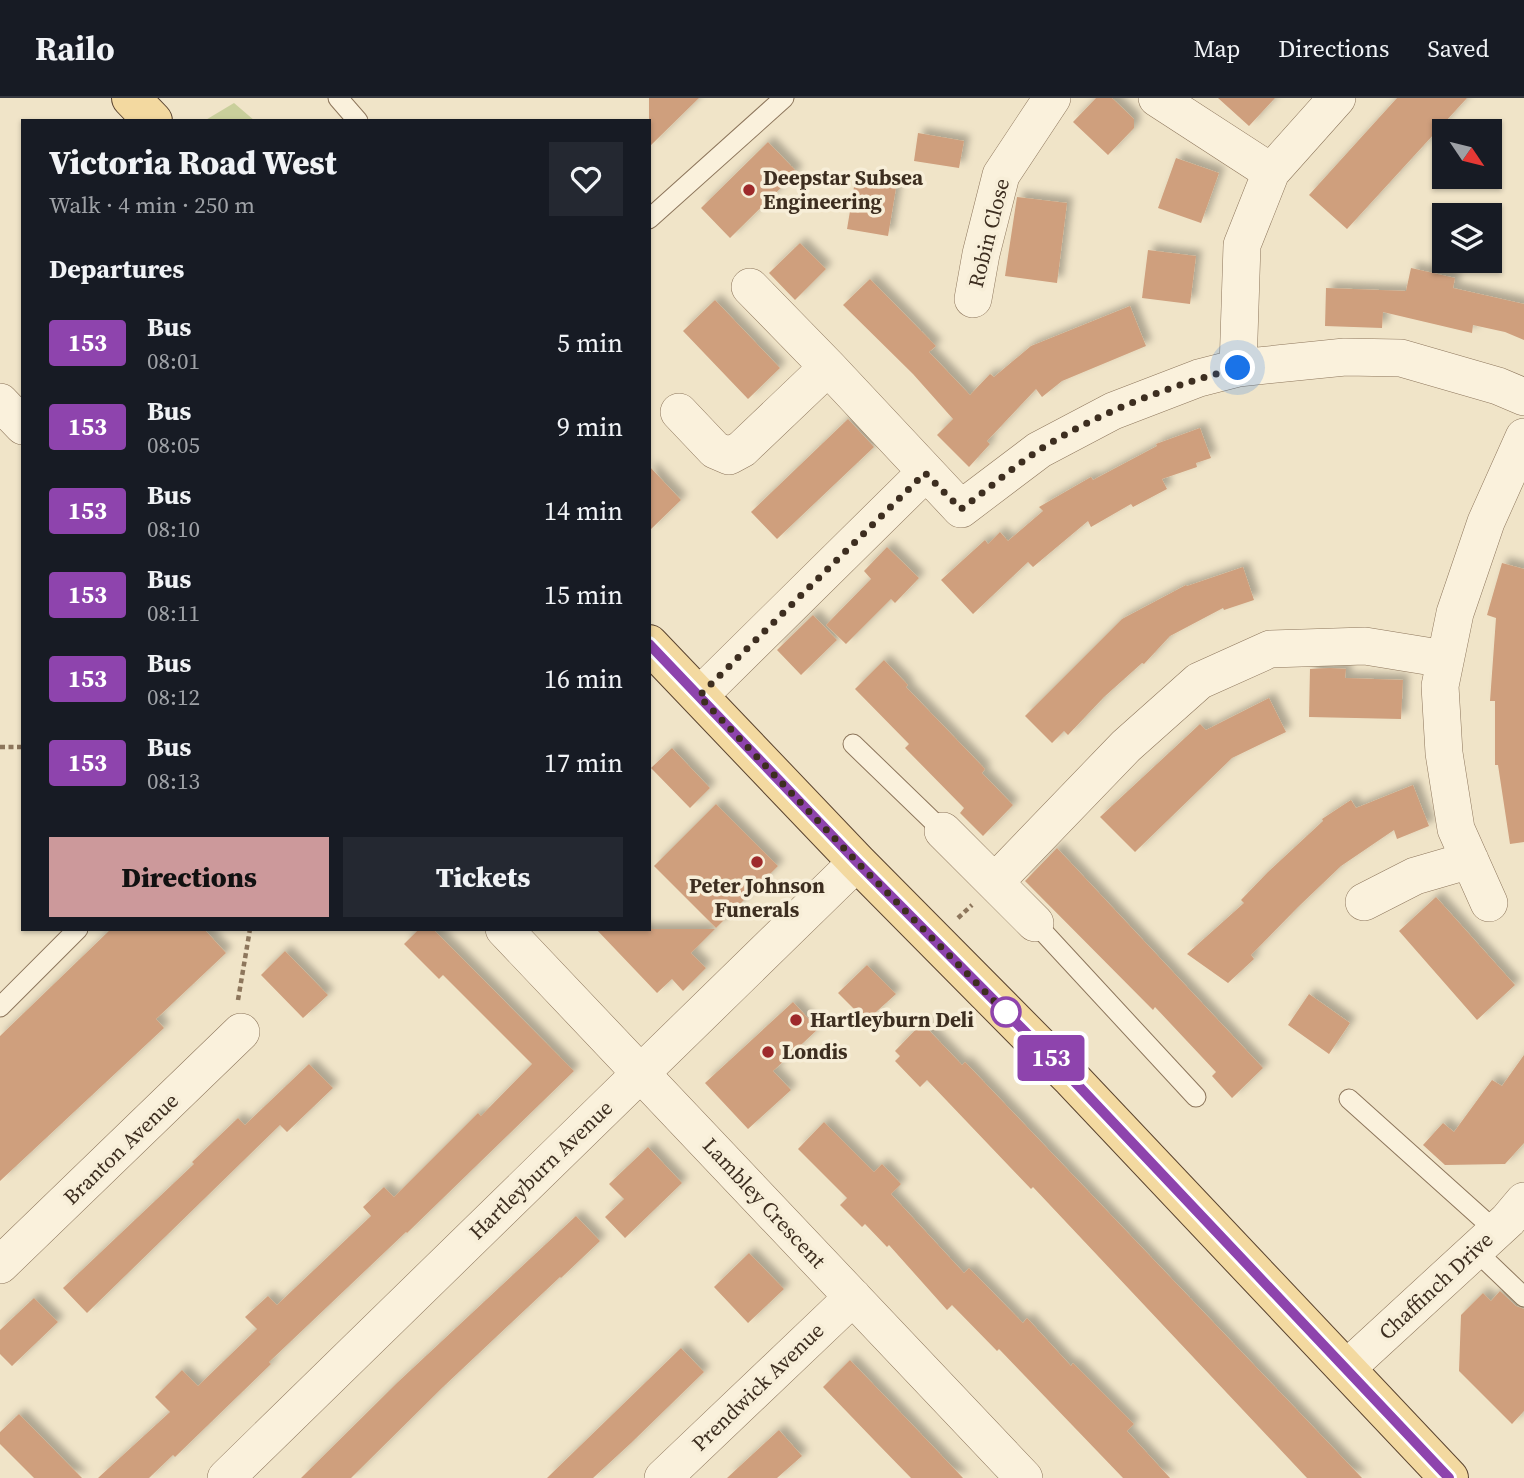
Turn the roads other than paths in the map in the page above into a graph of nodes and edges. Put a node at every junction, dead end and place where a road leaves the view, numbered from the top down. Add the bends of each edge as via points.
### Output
1 (131, 98) edge
2 (338, 98) edge
3 (784, 98) edge
4 (1052, 98) edge
5 (1157, 98) edge
6 (1337, 98) edge
7 (151, 119) edge
8 (356, 119) edge
9 (1271, 172) junction
10 (651, 217) edge
11 (750, 287) dead end
12 (973, 299) dead end
13 (828, 367) junction
14 (1238, 368) junction
15 (1524, 397) edge
16 (0, 402) edge
17 (679, 412) dead end
18 (21, 424) edge
19 (1524, 437) edge
20 (925, 473) junction
21 (651, 646) edge
22 (1446, 659) junction
23 (699, 696) junction
24 (853, 744) dead end
25 (943, 831) joint
26 (1470, 860) junction
27 (857, 862) junction
28 (995, 882) junction
29 (1364, 902) dead end
30 (1489, 903) dead end
31 (1035, 923) joint
32 (76, 931) edge
33 (506, 931) edge
34 (0, 1007) edge
35 (241, 1032) road end
36 (641, 1073) junction
37 (1196, 1097) dead end
38 (1349, 1099) dead end
39 (1524, 1201) edge
40 (1485, 1240) junction
41 (0, 1265) edge
42 (853, 1297) junction
43 (1524, 1297) edge
44 (1346, 1369) junction
45 (226, 1478) edge
46 (663, 1478) edge
47 (1024, 1478) edge
48 (1449, 1478) edge

1 - 7 main road
2 - 8 lane
3 - 10 lane
4 - 12 street, Robin Close via 1001,175
5 - 9 street
6 - 9 street
9 - 14 street via 1242,245
11 - 13 street
13 - 17 street via 729,456 715,450
13 - 20 street
14 - 15 street via 1345,357 1401,358
14 - 20 street via 1113,411 1039,450 961,509
16 - 18 street
19 - 22 street via 1486,522 1455,613
20 - 23 street
21 - 23 main road
22 - 26 street via 1440,686 1444,753 1456,829
22 - 28 street via 1365,646 1270,649 1199,681 1126,746
23 - 27 main road
24 - 25 lane
25 - 28 street
26 - 29 street via 1415,876
26 - 30 street
27 - 36 street, Hartleyburn Avenue
27 - 44 main road via 1072,1079
28 - 31 street
31 - 37 lane
32 - 34 lane
33 - 36 street, Lambley Crescent
35 - 41 street, Branton Avenue
36 - 42 street, Lambley Crescent
36 - 45 street, Hartleyburn Avenue
38 - 40 lane
39 - 40 street, Chaffinch Drive
40 - 43 lane
40 - 44 street, Chaffinch Drive
42 - 46 street, Prendwick Avenue
42 - 47 street, Lambley Crescent
44 - 48 main road

